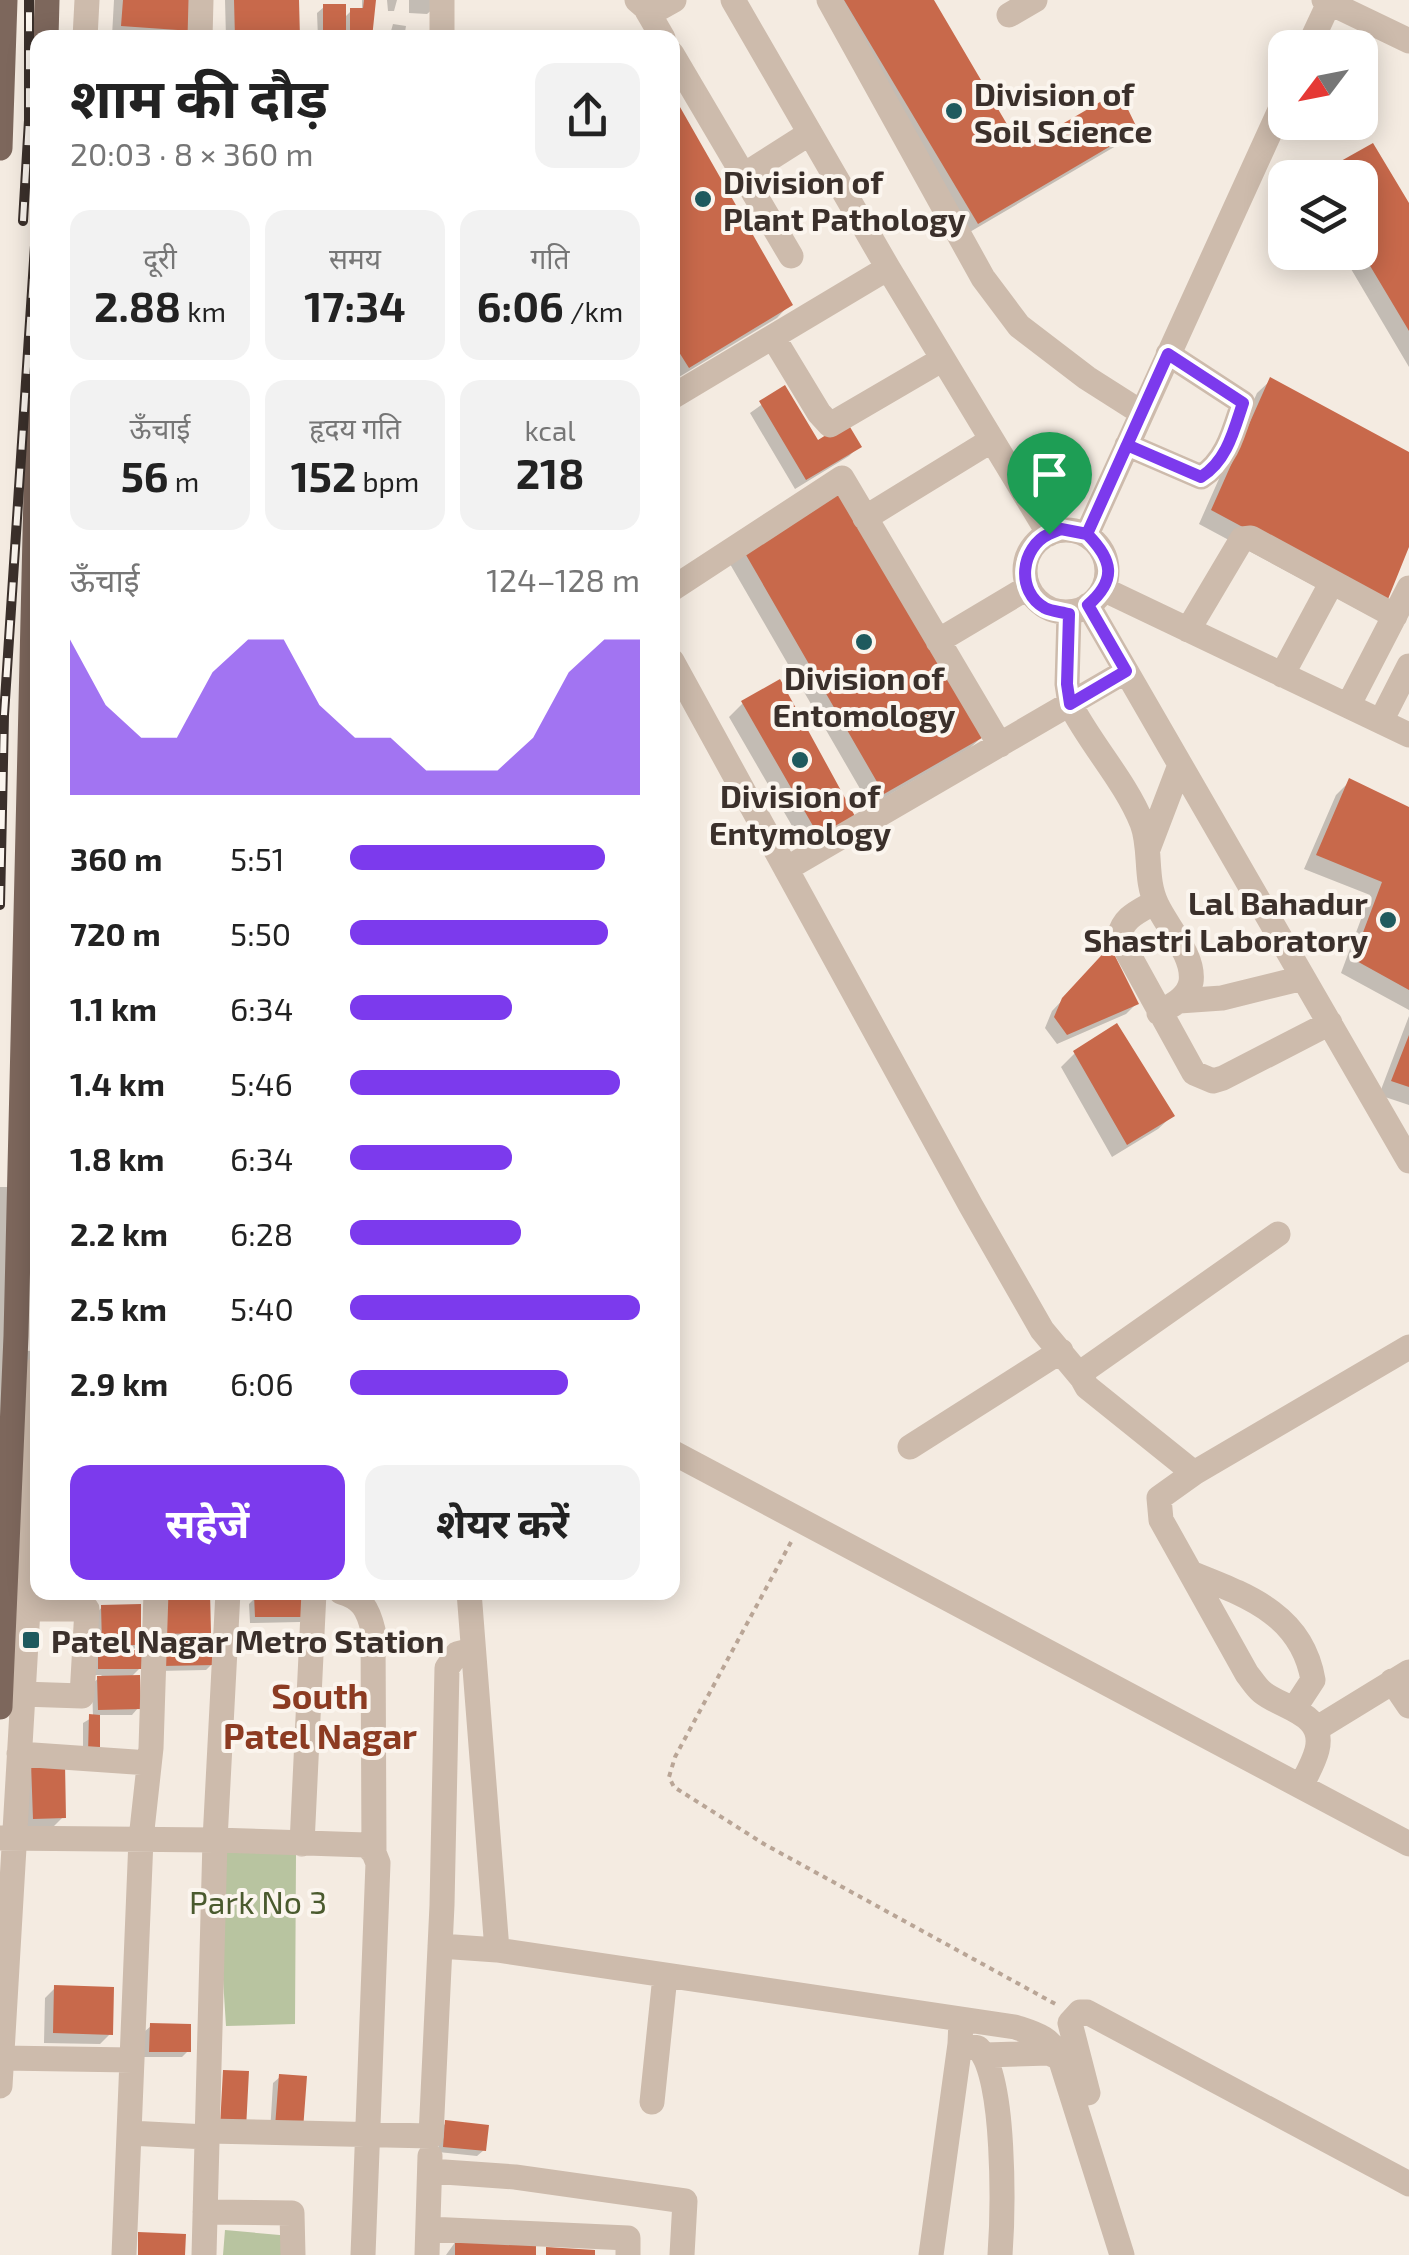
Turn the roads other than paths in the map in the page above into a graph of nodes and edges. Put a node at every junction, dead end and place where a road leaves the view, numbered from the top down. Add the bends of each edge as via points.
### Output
1 (6, 0) edge
2 (47, 0) edge
3 (86, 0) edge
4 (201, 0) edge
5 (442, 0) edge
6 (674, 0) edge
7 (733, 0) edge
8 (829, 0) edge
9 (1036, 0) edge
10 (1326, 2) edge
11 (643, 7) edge
12 (1009, 15) dead end
13 (46, 30) edge
14 (85, 30) edge
15 (200, 30) edge
16 (442, 30) edge
17 (658, 30) edge
18 (1315, 30) edge
19 (1409, 41) edge
20 (680, 67) edge
21 (810, 134) junction
22 (1268, 136) edge
23 (0, 148) edge
24 (744, 175) junction
25 (791, 256) dead end
26 (888, 268) junction
27 (773, 337) junction
28 (1168, 354) junction
29 (943, 359) junction
30 (680, 392) edge
31 (1142, 413) junction
32 (992, 440) junction
33 (1127, 445) junction
34 (865, 518) junction
35 (1049, 534) junction
36 (1087, 534) junction
37 (1332, 582) junction
38 (680, 584) edge
39 (1027, 588) junction
40 (1409, 588) edge
41 (1087, 603) junction
42 (1395, 616) junction
43 (1188, 630) junction
44 (938, 642) junction
45 (1409, 666) edge
46 (1126, 671) junction
47 (1282, 675) junction
48 (680, 677) edge
49 (1070, 704) junction
50 (1348, 706) junction
51 (1380, 721) junction
52 (1409, 735) edge
53 (1000, 745) junction
54 (1180, 764) junction
55 (1146, 854) junction
56 (786, 869) junction
57 (1155, 902) junction
58 (30, 955) edge
59 (1303, 978) junction
60 (1169, 1007) junction
61 (1330, 1023) junction
62 (1409, 1161) edge
63 (1278, 1234) dead end
64 (1409, 1347) edge
65 (1061, 1352) junction
66 (1082, 1378) junction
67 (910, 1447) dead end
68 (680, 1456) edge
69 (1194, 1472) junction
70 (1191, 1573) junction
71 (30, 1575) edge
72 (156, 1600) edge
73 (228, 1600) edge
74 (314, 1600) edge
75 (360, 1600) edge
76 (470, 1600) edge
77 (28, 1609) junction
78 (473, 1650) junction
79 (1400, 1676) edge
80 (11, 1700) edge
81 (1409, 1706) edge
82 (1294, 1709) junction
83 (1316, 1729) junction
84 (19, 1754) junction
85 (149, 1763) junction
86 (1301, 1786) junction
87 (7, 1838) edge
88 (141, 1839) junction
89 (215, 1840) junction
90 (302, 1844) junction
91 (1409, 1844) edge
92 (374, 1852) junction
93 (440, 1946) junction
94 (497, 1950) junction
95 (664, 1976) junction
96 (960, 2032) junction
97 (985, 2055) junction
98 (2, 2058) edge
99 (1060, 2058) junction
100 (132, 2060) junction
101 (0, 2086) edge
102 (652, 2102) dead end
103 (369, 2133) junction
104 (129, 2134) junction
105 (207, 2134) junction
106 (431, 2136) junction
107 (430, 2172) junction
108 (1409, 2184) edge
109 (205, 2212) junction
110 (428, 2229) junction
111 (124, 2255) edge
112 (204, 2255) edge
113 (293, 2255) edge
114 (363, 2255) edge
115 (427, 2255) edge
116 (628, 2255) edge
117 (682, 2255) edge
118 (931, 2255) edge
119 (1000, 2255) edge
120 (1122, 2255) edge
121 (1135, 2255) edge

1 - 23 main road
2 - 13 main road
3 - 14 street
4 - 15 street
5 - 16 street
6 - 11 street
7 - 21 street
8 - 31 street via 983,278 1019,326
9 - 12 street
10 - 18 street
10 - 19 street
11 - 17 street
20 - 24 street
21 - 24 street
21 - 26 street
22 - 28 street
24 - 25 street
26 - 27 street
26 - 29 street
27 - 29 street via 830,425
27 - 30 street
28 - 31 street
28 - 33 street via 1243,403 1230,444 1201,477
29 - 32 street
31 - 33 street
32 - 34 street
32 - 35 street
33 - 36 street
34 - 38 street via 842,478
34 - 44 street
35 - 36 street
35 - 39 street via 1024,562
36 - 41 street via 1109,569
37 - 42 street
37 - 43 street via 1242,539
37 - 47 street
39 - 41 street via 1044,608
39 - 44 street
40 - 42 street
41 - 43 street
41 - 46 street
41 - 49 street via 1067,684
42 - 50 street
43 - 47 street
44 - 53 street
45 - 51 street
46 - 49 street
46 - 54 street
47 - 50 street
48 - 56 street
49 - 53 street
49 - 55 street via 1138,814
50 - 51 street
51 - 52 street
53 - 56 street
54 - 55 street
54 - 59 street
55 - 57 street
56 - 65 street via 970,1206
57 - 60 street via 1192,978
57 - 60 street via 1128,918 1119,937
58 - 80 main road
59 - 60 street
59 - 61 street
60 - 61 street via 1194,1073 1214,1082
61 - 62 street
63 - 66 street
64 - 69 street
65 - 66 street
65 - 67 street
66 - 69 street
68 - 86 street
69 - 70 street via 1165,1490 1158,1508
70 - 82 street via 1260,1690
70 - 82 street via 1276,1613 1310,1657 1313,1680
71 - 77 street
72 - 85 street
73 - 89 street
74 - 90 street
75 - 92 street via 373,1630
76 - 78 street
77 - 80 street
77 - 80 street via 87,1609 82,1696
78 - 93 street via 458,1654 447,1668
78 - 94 street
79 - 81 street
79 - 83 street
80 - 84 street
82 - 83 street
83 - 86 street via 1317,1751
84 - 85 street
84 - 87 street
85 - 88 street
86 - 91 street
87 - 88 street
87 - 98 street
88 - 89 street
88 - 100 street
89 - 90 street
89 - 105 street
90 - 92 street via 366,1846
92 - 103 street
93 - 94 street
93 - 106 street
94 - 95 street
95 - 96 street
95 - 102 street
96 - 97 street
96 - 99 street via 1015,2028 1053,2043
96 - 118 street
97 - 99 street
97 - 119 street via 1001,2135
98 - 100 street
98 - 101 street
99 - 120 street
100 - 104 street
103 - 105 street
103 - 106 street
103 - 114 street
104 - 105 street
104 - 111 street
105 - 109 street
106 - 107 street
107 - 110 street
107 - 117 street via 685,2201
108 - 121 street via 1087,2012 1074,2015 1071,2033
109 - 112 street
109 - 113 street via 292,2213
110 - 115 street
110 - 116 street via 628,2238

